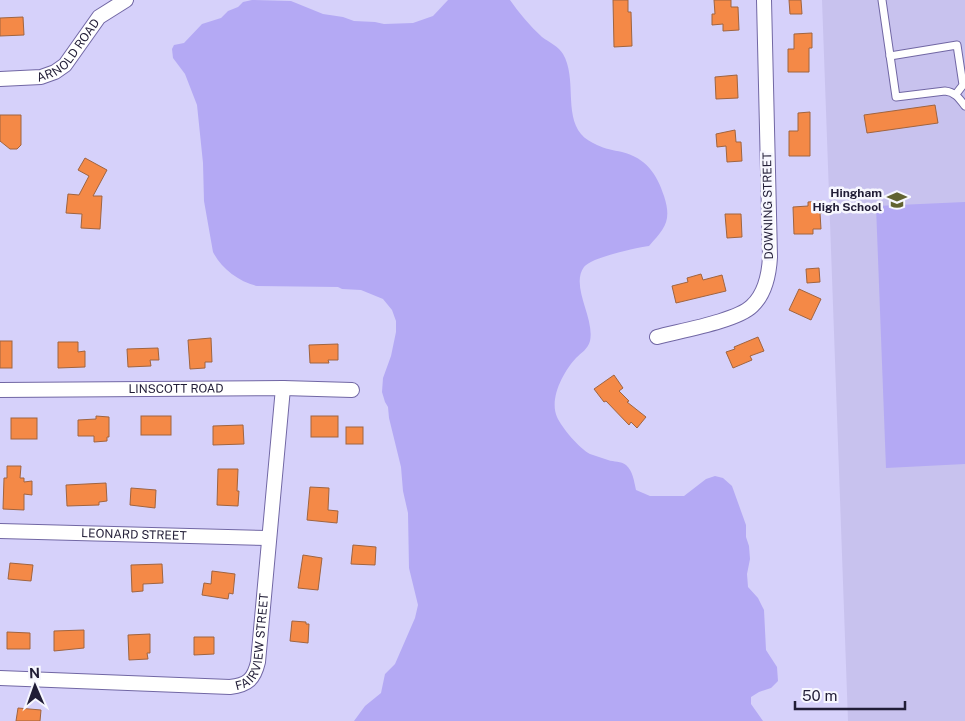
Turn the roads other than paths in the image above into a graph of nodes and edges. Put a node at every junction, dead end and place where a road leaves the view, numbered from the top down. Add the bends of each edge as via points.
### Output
1 (126, 0) edge
2 (764, 0) edge
3 (882, 0) edge
4 (890, 56) junction
5 (0, 80) edge
6 (956, 94) junction
7 (965, 106) edge
8 (657, 337) dead end
9 (283, 388) junction
10 (0, 390) edge
11 (352, 390) dead end
12 (0, 532) edge
13 (268, 538) junction
14 (0, 678) edge

1 - 5 street, ARNOLD ROAD via 99,17 65,65 55,72 41,77
2 - 8 street, DOWNING STREET via 770,257 765,286 759,299 738,315
3 - 4 lane
4 - 6 lane via 896,97 945,91
4 - 6 lane via 957,46 963,85
6 - 7 lane
9 - 10 street, LINSCOTT ROAD
9 - 11 street, LINSCOTT ROAD
9 - 13 street, FAIRVIEW STREET
12 - 13 street, LEONARD STREET
13 - 14 street, FAIRVIEW STREET via 258,662 250,680 240,686

